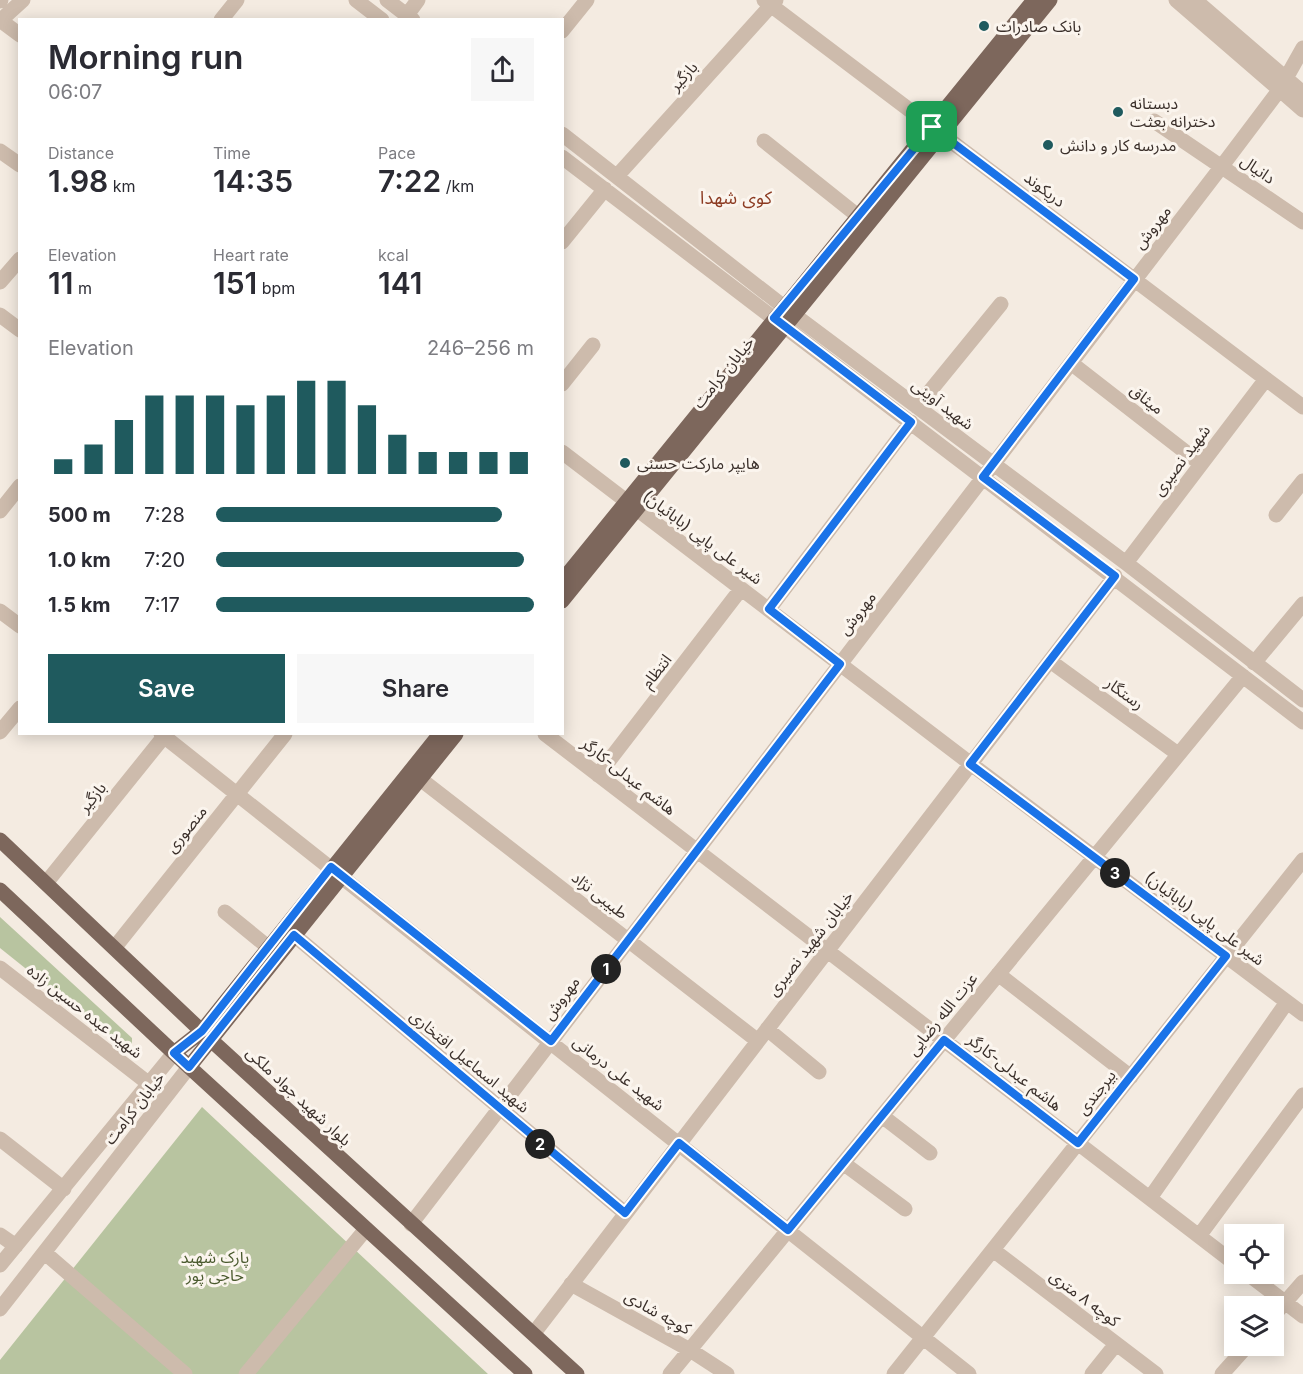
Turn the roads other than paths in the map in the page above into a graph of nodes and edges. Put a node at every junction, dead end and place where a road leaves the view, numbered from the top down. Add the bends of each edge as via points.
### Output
1 (22, 0) edge
2 (237, 0) edge
3 (356, 0) edge
4 (387, 0) edge
5 (418, 0) edge
6 (587, 0) edge
7 (1034, 0) edge
8 (1050, 0) edge
9 (1176, 0) edge
10 (1195, 0) edge
11 (770, 2) edge
12 (410, 17) edge
13 (223, 18) edge
14 (379, 18) edge
15 (0, 21) edge
16 (564, 29) edge
17 (18, 34) edge
18 (1303, 48) edge
19 (1283, 84) junction
20 (1303, 93) edge
21 (1303, 110) edge
22 (1154, 121) dead end
23 (937, 131) junction
24 (564, 136) edge
25 (764, 141) dead end
26 (0, 151) edge
27 (564, 158) edge
28 (18, 164) edge
29 (1222, 166) junction
30 (617, 176) junction
31 (605, 189) junction
32 (858, 216) junction
33 (1303, 222) edge
34 (564, 240) edge
35 (18, 261) edge
36 (1134, 279) junction
37 (0, 282) edge
38 (1001, 304) dead end
39 (0, 315) edge
40 (784, 316) junction
41 (18, 328) edge
42 (593, 345) dead end
43 (1071, 363) junction
44 (1266, 379) junction
45 (564, 381) edge
46 (1303, 407) edge
47 (914, 415) junction
48 (564, 453) edge
49 (993, 464) junction
50 (1201, 464) junction
51 (983, 477) junction
52 (1303, 481) edge
53 (18, 488) edge
54 (632, 504) junction
55 (0, 511) edge
56 (1276, 514) dead end
57 (1126, 563) junction
58 (1115, 576) junction
59 (564, 579) edge
60 (741, 589) junction
61 (564, 598) edge
62 (1303, 604) edge
63 (769, 609) junction
64 (0, 611) edge
65 (18, 624) edge
66 (1050, 661) junction
67 (1254, 663) junction
68 (840, 664) junction
69 (1243, 676) junction
70 (1303, 700) edge
71 (18, 710) edge
72 (1303, 722) edge
73 (0, 732) edge
74 (163, 735) edge
75 (165, 735) edge
76 (284, 735) edge
77 (439, 735) edge
78 (455, 735) edge
79 (546, 735) edge
80 (1178, 754) junction
81 (970, 764) junction
82 (598, 775) junction
83 (419, 778) junction
84 (236, 795) junction
85 (0, 840) edge
86 (697, 850) junction
87 (1094, 857) junction
88 (1303, 860) edge
89 (336, 871) junction
90 (46, 883) junction
91 (0, 890) edge
92 (225, 912) dead end
93 (294, 935) junction
94 (628, 940) junction
95 (115, 947) junction
96 (268, 947) junction
97 (827, 950) junction
98 (1226, 956) junction
99 (0, 968) edge
100 (999, 974) junction
101 (1287, 1002) junction
102 (1303, 1014) edge
103 (762, 1035) junction
104 (206, 1036) junction
105 (944, 1040) junction
106 (551, 1041) junction
107 (174, 1053) junction
108 (189, 1067) junction
109 (819, 1072) dead end
110 (1131, 1077) junction
111 (148, 1083) junction
112 (1303, 1095) edge
113 (499, 1110) junction
114 (882, 1116) junction
115 (0, 1139) edge
116 (679, 1143) junction
117 (1078, 1143) junction
118 (930, 1154) dead end
119 (843, 1163) junction
120 (63, 1189) junction
121 (1149, 1198) junction
122 (905, 1209) dead end
123 (625, 1213) junction
124 (411, 1224) junction
125 (366, 1228) junction
126 (788, 1230) junction
127 (0, 1235) edge
128 (1199, 1236) junction
129 (16, 1246) junction
130 (993, 1250) junction
131 (45, 1253) junction
132 (1224, 1255) edge
133 (0, 1265) edge
134 (1303, 1282) edge
135 (571, 1284) junction
136 (1261, 1284) edge
137 (1285, 1302) junction
138 (0, 1309) edge
139 (1303, 1316) edge
140 (534, 1333) junction
141 (923, 1338) junction
142 (1116, 1344) junction
143 (690, 1350) junction
144 (1238, 1356) edge
145 (185, 1374) edge
146 (246, 1374) edge
147 (525, 1374) edge
148 (577, 1374) edge
149 (670, 1374) edge
150 (727, 1374) edge
151 (894, 1374) edge
152 (969, 1374) edge
153 (1092, 1374) edge
154 (1156, 1374) edge
155 (1222, 1374) edge

1 - 15 street
2 - 13 street
3 - 14 street
4 - 12 street
5 - 12 street
6 - 16 street
7 - 23 main road, خیابان کرامت
8 - 23 main road, خیابان کرامت
9 - 19 street
10 - 19 street
11 - 23 street, دریکوند
11 - 30 street, بازگیر
15 - 17 street
18 - 19 street, مهروش
19 - 20 street
19 - 21 street
19 - 29 street, مهروش
22 - 29 street, دانیال
23 - 32 main road, خیابان کرامت
23 - 36 street, دریکوند
23 - 40 main road, خیابان کرامت
24 - 30 street, شهید آوینی
25 - 32 street
26 - 28 street
27 - 31 street, شهید آوینی
29 - 33 street, دانیال
29 - 36 street, مهروش
30 - 40 street, شهید آوینی
31 - 34 street
31 - 40 street, شهید آوینی
32 - 40 main road, خیابان کرامت
35 - 37 street
36 - 43 street, مهروش
36 - 44 street, دریکوند
38 - 47 street
39 - 41 street
40 - 47 street, شهید آوینی
40 - 54 main road, خیابان کرامت
42 - 45 street
43 - 49 street, مهروش
43 - 50 street, میثاق
44 - 46 street, دریکوند
44 - 50 street, شهید نصیری
47 - 49 street, شهید آوینی
47 - 51 street, شهید آوینی
47 - 63 street
48 - 54 street, شیر علی پاپی (بابائیان)
49 - 51 street, مهروش
49 - 57 street, شهید آوینی
50 - 57 street, شهید نصیری
51 - 58 street, شهید آوینی
51 - 68 street, مهروش
52 - 56 street
53 - 55 street
54 - 59 main road, خیابان کرامت
54 - 60 street, شیر علی پاپی (بابائیان)
54 - 61 main road, خیابان کرامت
57 - 67 street, شهید آوینی
58 - 66 street, خیابان شهید نصیری
58 - 69 street, شهید آوینی
60 - 63 street, شیر علی پاپی (بابائیان)
60 - 82 street, انتظام
62 - 67 street
63 - 68 street, شیر علی پاپی (بابائیان)
64 - 65 street
66 - 80 street, رستگار
66 - 81 street, خیابان شهید نصیری
67 - 70 street, شهید آوینی
68 - 81 street, شیر علی پاپی (بابائیان)
68 - 86 street, مهروش
69 - 72 street, شهید آوینی
69 - 80 street, عزت الله رضایی
71 - 73 street
74 - 90 street, بازگیر
75 - 84 street, شهید علی درمانی
76 - 84 street, منصوری
77 - 89 main road, خیابان کرامت
78 - 83 main road, خیابان کرامت
79 - 82 street, هاشم عبدلی-کارگر
80 - 87 street, عزت الله رضایی
81 - 87 street, شیر علی پاپی (بابائیان)
81 - 97 street, خیابان شهید نصیری
82 - 86 street, هاشم عبدلی-کارگر
83 - 89 main road, خیابان کرامت
83 - 94 street, طبیبی نژاد
84 - 89 street, شهید علی درمانی
84 - 95 street, منصوری
85 - 90 main road, بلوار شهید جواد ملکی
86 - 94 street, مهروش
86 - 97 street, هاشم عبدلی-کارگر
87 - 98 street, شیر علی پاپی (بابائیان)
87 - 100 street, عزت الله رضایی
88 - 98 street, بیرجندی
89 - 93 main road, خیابان کرامت
89 - 96 main road, خیابان کرامت
89 - 106 street, شهید علی درمانی
90 - 95 main road, بلوار شهید جواد ملکی
91 - 107 main road
92 - 96 street
93 - 104 main road, خیابان کرامت
93 - 113 street, شهید اسماعیل افتخاری
94 - 103 street, طبیبی نژاد
94 - 106 street, مهروش
95 - 104 main road, بلوار شهید جواد ملکی
96 - 104 main road, خیابان کرامت
97 - 103 street, خیابان شهید نصیری
97 - 105 street, هاشم عبدلی-کارگر
98 - 101 street, شیر علی پاپی (بابائیان)
98 - 110 street, بیرجندی
99 - 111 street, شهید عبده حسین زاده
100 - 105 street, عزت الله رضایی
100 - 110 street
101 - 102 street, شیر علی پاپی (بابائیان)
101 - 121 street
103 - 109 street, طبیبی نژاد
103 - 116 street, خیابان شهید نصیری
104 - 107 main road, خیابان کرامت
104 - 108 main road, خیابان کرامت
104 - 124 main road, بلوار شهید جواد ملکی
105 - 114 street, عزت الله رضایی
105 - 117 street, هاشم عبدلی-کارگر
106 - 113 street, مهروش
106 - 116 street, شهید علی درمانی
107 - 108 main road
107 - 111 street, خیابان کرامت
108 - 125 main road
108 - 131 street, خیابان کرامت
110 - 117 street, بیرجندی
111 - 120 street, خیابان کرامت
112 - 128 street
113 - 123 street, شهید اسماعیل افتخاری
113 - 124 street, مهروش
114 - 118 street
114 - 119 street, عزت الله رضایی
115 - 120 street
116 - 123 street, خیابان شهید نصیری
116 - 126 street, شهید علی درمانی
117 - 121 street, هاشم عبدلی-کارگر
117 - 130 street, بیرجندی
119 - 122 street
119 - 126 street, عزت الله رضایی
120 - 129 street, خیابان کرامت
121 - 128 street, هاشم عبدلی-کارگر
123 - 135 street, خیابان شهید نصیری
124 - 140 main road, بلوار شهید جواد ملکی
125 - 146 street
125 - 147 main road
126 - 141 street, شهید علی درمانی
126 - 143 street, عزت الله رضایی
127 - 129 street
128 - 132 street, هاشم عبدلی-کارگر
129 - 133 street, خیابان کرامت
130 - 141 street, بیرجندی
130 - 142 street, کوچه ۸ متری
131 - 138 street, خیابان کرامت
131 - 145 street
134 - 137 street
135 - 140 street, خیابان شهید نصیری
135 - 143 street, کوچه شادی
136 - 137 street
137 - 139 street
140 - 148 main road, بلوار شهید جواد ملکی
141 - 151 street, بیرجندی
141 - 152 street, شهید علی درمانی
142 - 153 street
142 - 154 street, کوچه ۸ متری
143 - 149 street, عزت الله رضایی
143 - 150 street, کوچه شادی
144 - 155 street

